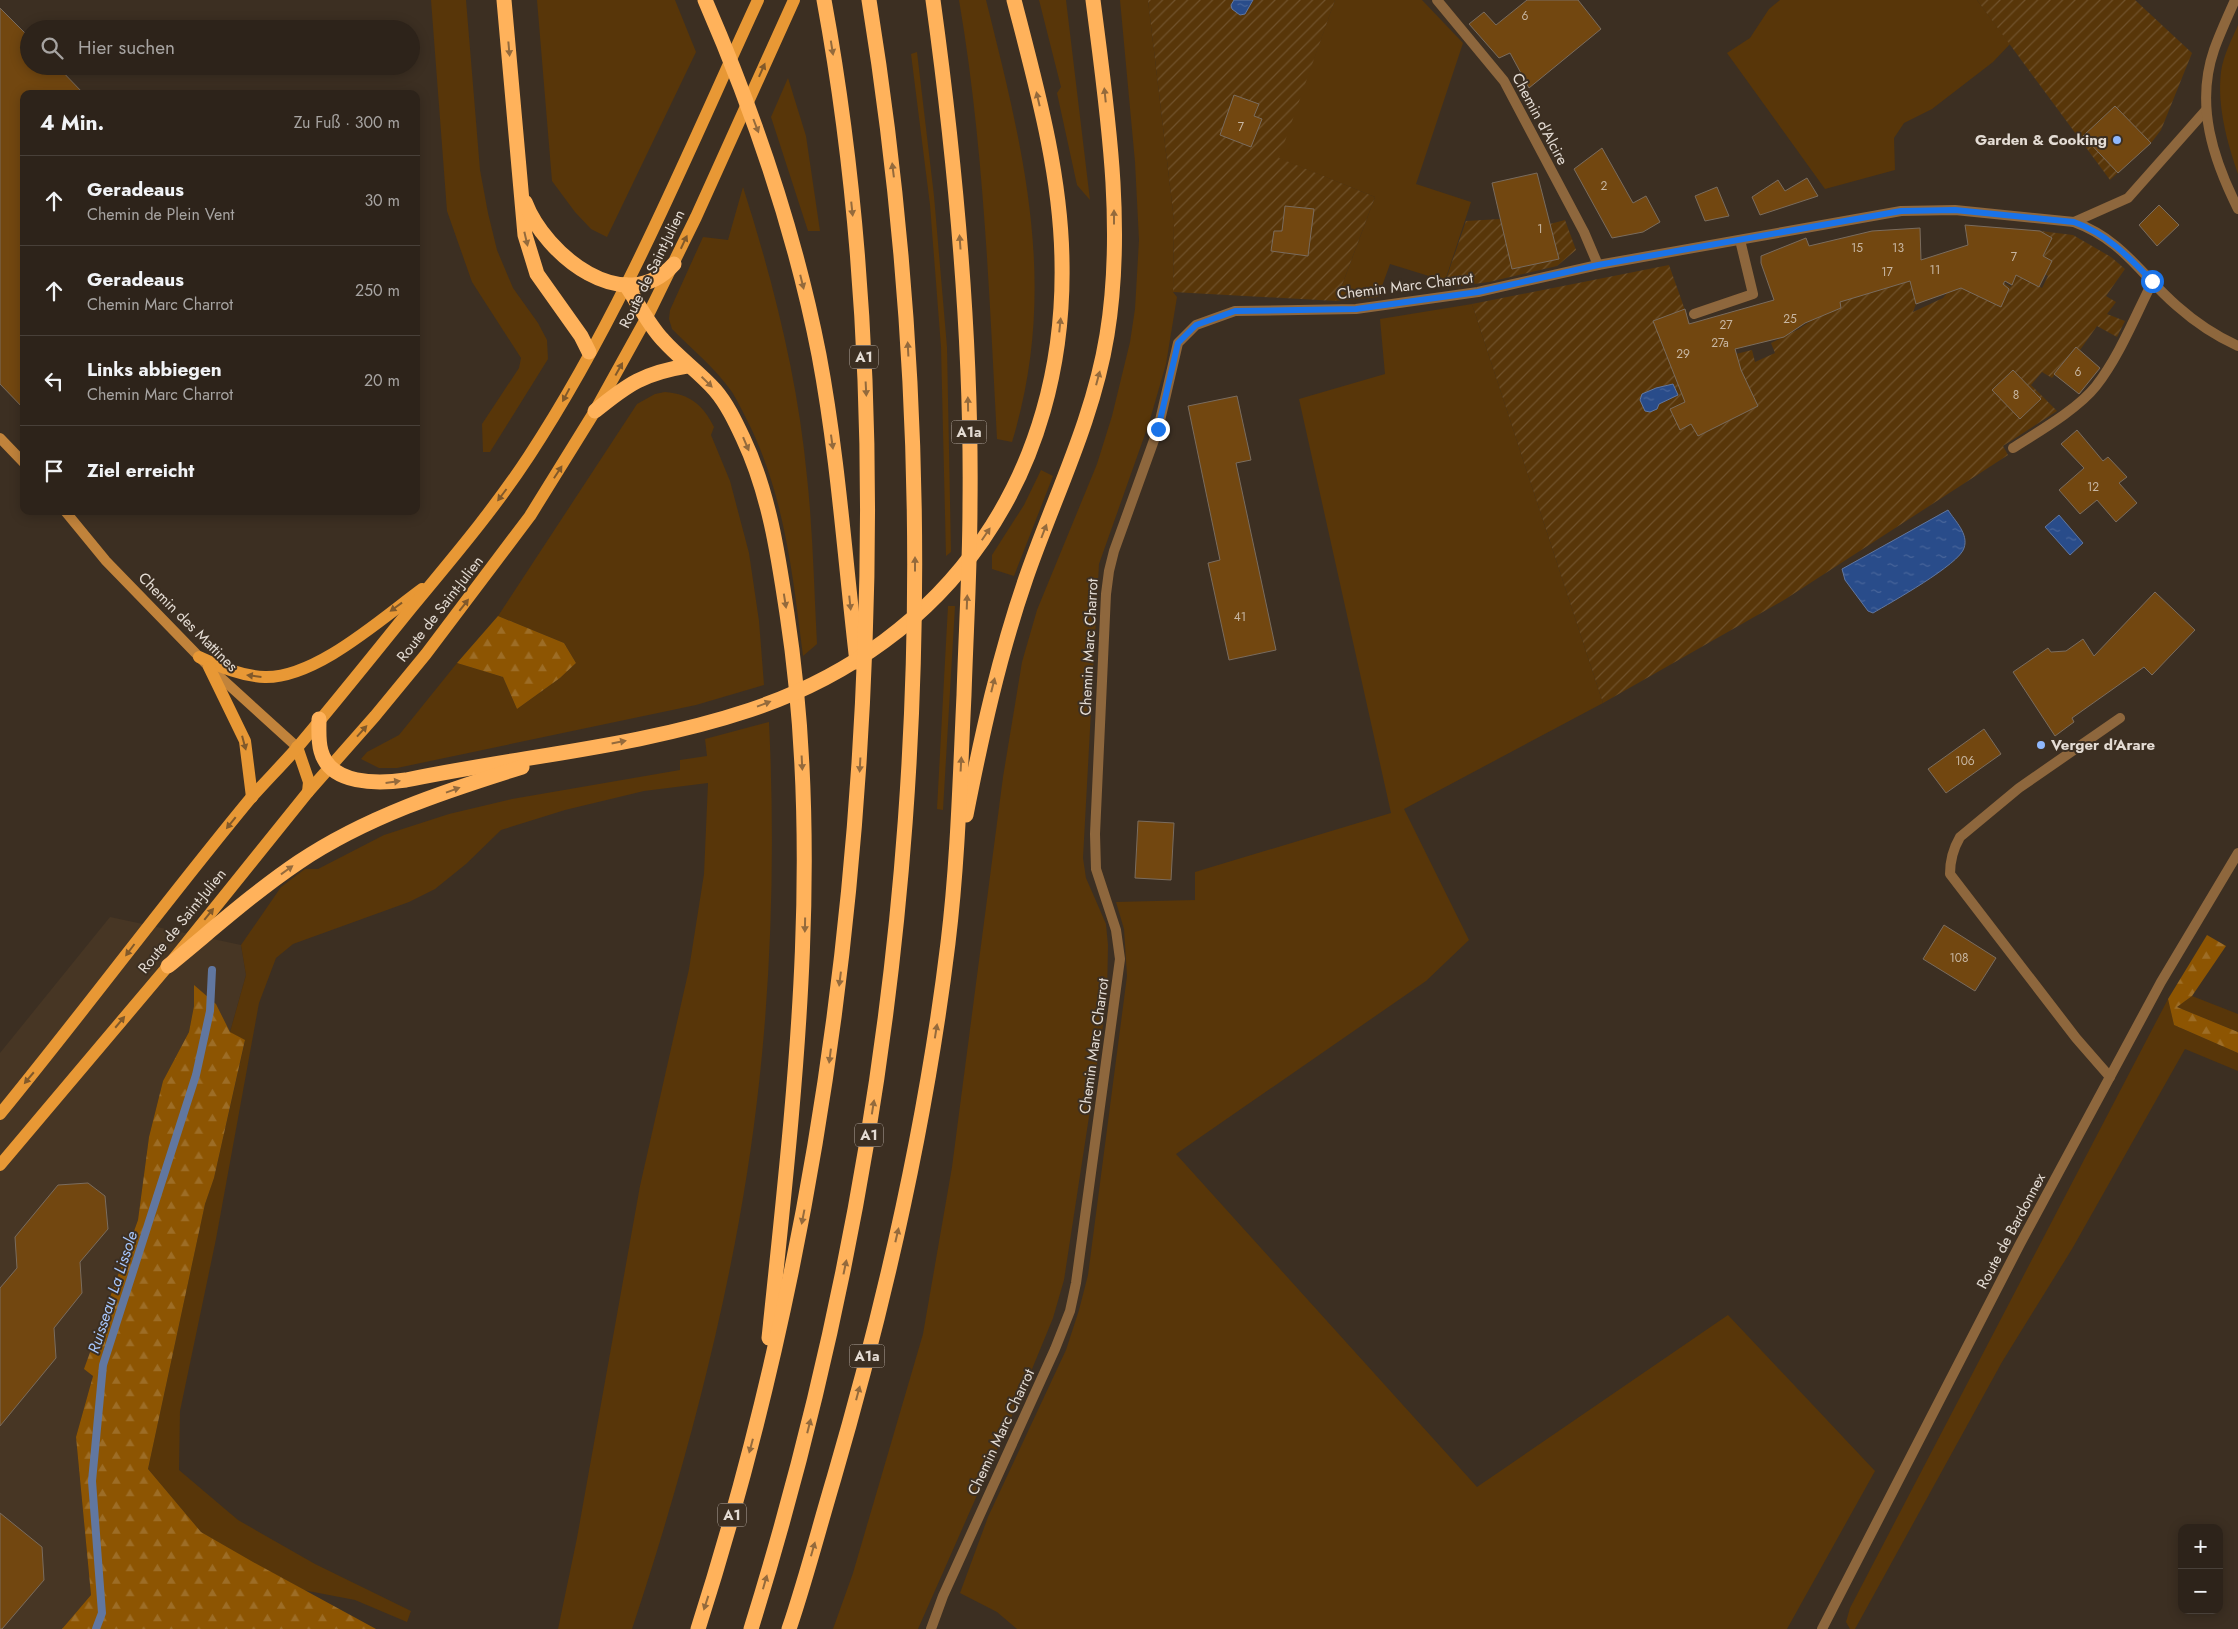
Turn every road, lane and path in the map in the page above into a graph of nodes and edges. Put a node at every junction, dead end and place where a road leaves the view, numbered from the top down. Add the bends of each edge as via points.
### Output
1 (504, 0) edge
2 (706, 0) edge
3 (758, 0) edge
4 (794, 0) edge
5 (824, 0) edge
6 (869, 0) edge
7 (933, 0) edge
8 (1014, 0) edge
9 (1093, 0) edge
10 (1437, 0) edge
11 (2235, 0) edge
12 (2206, 110) junction
13 (520, 191) junction
14 (2238, 209) edge
15 (2074, 222) junction
16 (1740, 240) junction
17 (674, 264) junction
18 (1598, 265) junction
19 (2152, 281) junction
20 (626, 285) junction
21 (1694, 314) dead end
22 (648, 317) junction
23 (2238, 346) edge
24 (590, 352) junction
25 (687, 366) junction
26 (595, 411) junction
27 (0, 438) edge
28 (2013, 448) dead end
29 (20, 459) edge
30 (68, 515) edge
31 (436, 579) junction
32 (199, 657) junction
33 (209, 667) junction
34 (862, 716) junction
35 (2120, 718) dead end
36 (319, 719) junction
37 (297, 747) junction
38 (571, 752) junction
39 (330, 768) junction
40 (308, 792) junction
41 (252, 796) junction
42 (2238, 853) edge
43 (956, 865) junction
44 (168, 966) junction
45 (2110, 1078) junction
46 (0, 1114) edge
47 (0, 1165) edge
48 (763, 1399) junction
49 (698, 1629) edge
50 (751, 1629) edge
51 (789, 1629) edge
52 (931, 1629) edge
53 (1822, 1629) edge

1 -> 13 highway
2 -> 34 highway via 765,149 810,315 834,454
3 - 20 main road, Route de Saint-Julien
17 -> 4 main road, Route de Saint-Julien
5 -> 34 highway, A1 via 851,194 864,349 868,526
50 -> 6 highway, A1 via 801,1457 856,1210 888,1004 907,807 916,630 912,410 897,208
43 -> 7 highway, A1a via 970,502 968,371 956,195
38 -> 8 highway via 718,720 782,698 841,670 895,632 945,587 967,562 1018,480 1043,418 1054,374 1061,317 1060,231 1049,147
43 -> 9 highway via 999,661 1027,576 1089,412 1107,335 1114,265 1114,208 1110,143
10 - 18 street, Chemin d'Alcire via 1504,81 1584,232
11 - 12 street via 2214,51
12 - 14 street via 2214,152
12 - 15 street, Chemin Marc Charrot via 2128,198
13 - 20 highway via 534,222 562,253 596,279
13 -> 24 highway via 522,222 534,266
15 - 16 street, Chemin Marc Charrot via 1955,210 1901,211
15 - 19 street via 2118,245
16 - 18 street, Chemin Marc Charrot
16 - 21 street via 1753,294
17 - 20 highway via 655,280
17 - 22 main road, Route de Saint-Julien
18 - 52 street, Chemin Marc Charrot via 1478,292 1356,309 1235,311 1196,325 1178,343 1158,429 1114,551 1106,594 1096,869 1116,930 1120,959 1076,1283 1070,1311 1055,1350
19 - 23 street via 2190,317
19 - 28 street via 2115,358 2095,387 2059,418
20 - 22 highway
20 - 24 main road, Route de Saint-Julien
22 - 25 highway via 662,340
26 -> 22 main road, Route de Saint-Julien
24 -> 31 main road, Route de Saint-Julien via 520,470
25 - 26 highway via 644,376
25 -> 48 highway via 703,378 723,401 753,462 776,546 795,674 804,810 804,945 800,1024
39 -> 26 main road, Route de Saint-Julien via 479,586 530,516
27 - 29 main road
30 - 32 main road, Chemin des Mattines via 106,561
31 -> 32 main road via 330,656 302,671 251,676
31 - 36 main road, Route de Saint-Julien
32 - 33 main road, Chemin des Mattines
33 - 37 main road, Chemin des Mattines
33 -> 41 main road via 245,741
34 -> 48 highway, A1 via 857,812 829,1061 797,1250
35 - 45 street via 2019,788 1960,837 1950,862 1950,874
36 - 37 main road, Route de Saint-Julien
36 - 39 highway via 321,751
37 - 39 main road
37 - 40 main road via 307,775
37 - 41 main road, Route de Saint-Julien
39 -> 38 highway via 373,783
44 -> 38 highway via 298,862 348,834 415,804
39 - 40 main road, Route de Saint-Julien
44 -> 40 main road, Route de Saint-Julien
41 -> 46 main road, Route de Saint-Julien
42 - 45 street, Route de Bardonnex via 2161,982
51 -> 43 highway, A1a via 859,1392 901,1215 919,1132 936,1027
47 -> 44 main road, Route de Saint-Julien
45 - 53 street, Route de Bardonnex via 2020,1244
48 -> 49 highway, A1

